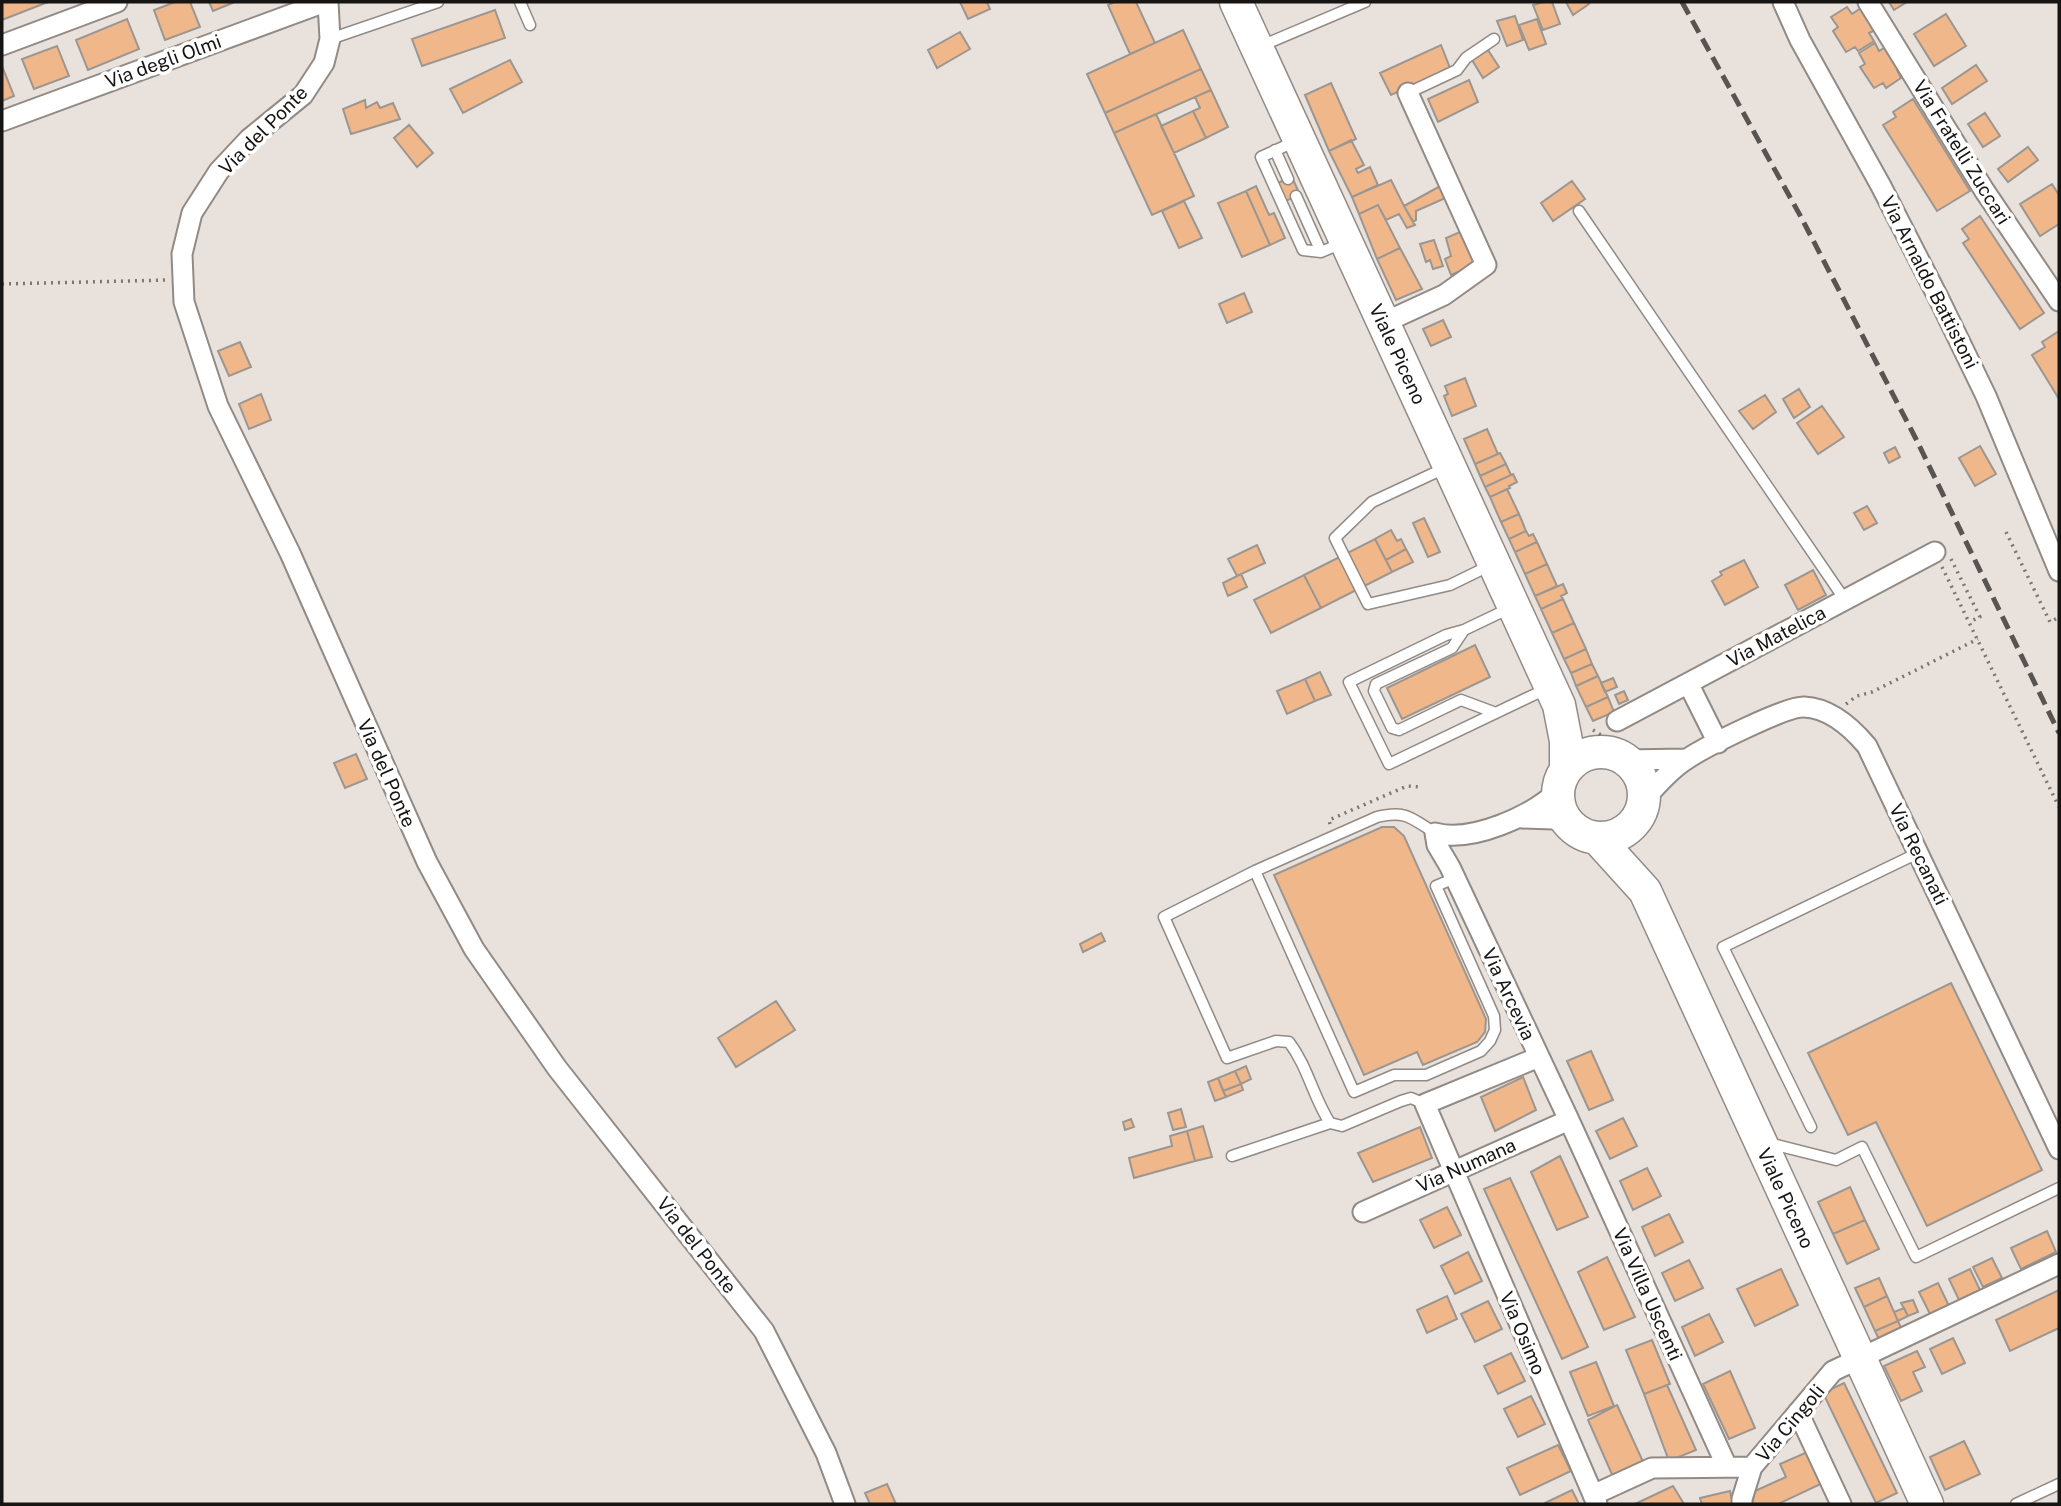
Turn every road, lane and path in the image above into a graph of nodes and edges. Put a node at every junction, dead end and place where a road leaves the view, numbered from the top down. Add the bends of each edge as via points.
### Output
1 (117, 2) edge
2 (326, 2) edge
3 (438, 2) edge
4 (520, 2) edge
5 (1236, 2) edge
6 (1365, 2) edge
7 (1783, 2) edge
8 (1868, 2) edge
9 (530, 25) dead end
10 (330, 39) junction
11 (1494, 39) dead end
12 (2, 45) edge
13 (1257, 48) junction
14 (1408, 93) joint
15 (2, 121) edge
16 (1287, 145) junction
17 (1288, 179) dead end
18 (1296, 197) dead end
19 (1579, 211) dead end
20 (1333, 246) junction
21 (183, 279) junction
22 (2, 284) edge
23 (2059, 300) edge
24 (1384, 323) junction
25 (1450, 466) junction
26 (2006, 532) dead end
27 (1943, 555) junction
28 (1494, 564) junction
29 (2059, 571) edge
30 (1845, 600) junction
31 (1514, 606) junction
32 (2059, 617) edge
33 (1969, 622) junction
34 (1464, 630) junction
35 (1978, 639) junction
36 (1688, 683) junction
37 (1555, 696) junction
38 (1838, 700) dead end
39 (1846, 704) junction
40 (1853, 708) dead end
41 (1496, 713) junction
42 (1617, 721) dead end
43 (1718, 743) junction
44 (1612, 747) junction
45 (1686, 759) junction
46 (1562, 781) junction
47 (2059, 807) edge
48 (1640, 810) junction
49 (1521, 818) junction
50 (1568, 822) junction
51 (1435, 834) junction
52 (1464, 835) junction
53 (1597, 838) junction
54 (1918, 853) junction
55 (1255, 871) junction
56 (1453, 873) junction
57 (1645, 891) junction
58 (1539, 1056) junction
59 (1425, 1104) junction
60 (1569, 1120) junction
61 (1330, 1123) junction
62 (1811, 1128) dead end
63 (1760, 1141) junction
64 (2059, 1149) edge
65 (1232, 1156) dead end
66 (1453, 1170) junction
67 (2059, 1188) edge
68 (1363, 1212) dead end
69 (2059, 1264) edge
70 (1860, 1358) junction
71 (1798, 1412) junction
72 (1727, 1467) junction
73 (1752, 1467) junction
74 (2059, 1484) edge
75 (1595, 1500) edge
76 (845, 1504) edge
77 (1742, 1504) edge
78 (1841, 1504) edge
79 (1927, 1504) edge
80 (2016, 1504) edge

1 - 12 street
2 - 10 street, Via del Ponte
2 - 15 street, Via degli Olmi
3 - 10 lane
4 - 9 lane
5 - 13 main road, Viale Piceno
6 - 13 lane
7 - 29 street, Via Arnaldo Battistoni via 1980,384
8 - 23 street, Via Fratelli Zuccari via 1984,190
10 - 21 street, Via del Ponte via 324,63 303,95 241,147 192,213 182,254
11 - 14 lane via 1457,70
13 - 16 main road, Viale Piceno
14 - 24 street via 1486,265 1444,295
16 - 17 lane
16 - 20 main road, Viale Piceno
16 - 20 lane via 1261,157 1303,250
18 - 20 lane
19 - 30 lane
20 - 24 main road, Viale Piceno
21 - 22 path
21 - 76 street, Via del Ponte via 184,302 218,406 290,553 433,873 474,949 557,1068 764,1331 826,1453
24 - 25 main road, Viale Piceno
25 - 28 main road, Viale Piceno
25 - 28 lane via 1372,502 1335,538 1368,604 1450,585
26 - 32 path via 2050,622
27 - 30 street, Via Matelica
27 - 33 path
27 - 33 path via 1980,617
28 - 31 main road, Viale Piceno
30 - 36 street, Via Matelica
31 - 34 lane
31 - 37 main road, Viale Piceno
33 - 35 path
34 - 41 lane via 1452,648 1376,684 1374,691 1392,728 1399,730 1461,700
34 - 41 lane via 1349,682 1390,764
35 - 39 path
35 - 47 path
36 - 42 street, Via Matelica
36 - 43 street
37 - 41 lane
37 - 44 main road, Viale Piceno via 1583,734
37 - 46 main road, Viale Piceno via 1566,741
38 - 39 path
39 - 40 path
43 - 45 street, Via Recanati
43 - 54 street, Via Recanati via 1785,710 1805,707 1849,725 1867,746
44 - 45 street, Via Recanati
44 - 46 main road via 1583,756
44 - 48 main road, Viale Piceno via 1640,777
45 - 48 street, Via Recanati
46 - 49 street via 1535,811
46 - 50 main road, Viale Piceno via 1558,802
48 - 53 main road via 1619,834
48 - 57 main road, Viale Piceno
49 - 50 street
49 - 52 street
50 - 53 main road, Viale Piceno
51 - 52 street
51 - 55 lane via 1396,812
51 - 56 street, Via Arcevia
52 - 56 street via 1453,851
53 - 57 main road, Viale Piceno
54 - 62 lane via 1723,947
54 - 64 street, Via Recanati
55 - 56 lane via 1354,1093 1394,1075 1426,1075 1481,1051 1495,1030 1494,1016 1436,886
55 - 61 lane via 1164,917 1227,1058 1276,1041 1289,1042
56 - 58 street, Via Arcevia
57 - 63 main road, Viale Piceno
58 - 59 street
58 - 60 street, Via Arcevia
59 - 61 lane via 1411,1098 1342,1126
59 - 66 street, Via Osimo
60 - 66 street, Via Numana
60 - 72 street, Via Villa Uscenti
61 - 65 lane
63 - 67 lane via 1836,1160 1862,1147 1916,1257
63 - 70 main road, Viale Piceno
66 - 68 street, Via Numana
66 - 75 street, Via Osimo
69 - 70 street, Via Cingoli
70 - 71 street, Via Cingoli via 1833,1371
70 - 79 main road, Viale Piceno
71 - 73 street, Via Cingoli
71 - 78 street
72 - 73 street, Via Cingoli
72 - 75 street, Via Cingoli via 1651,1468
73 - 77 street
74 - 80 lane

